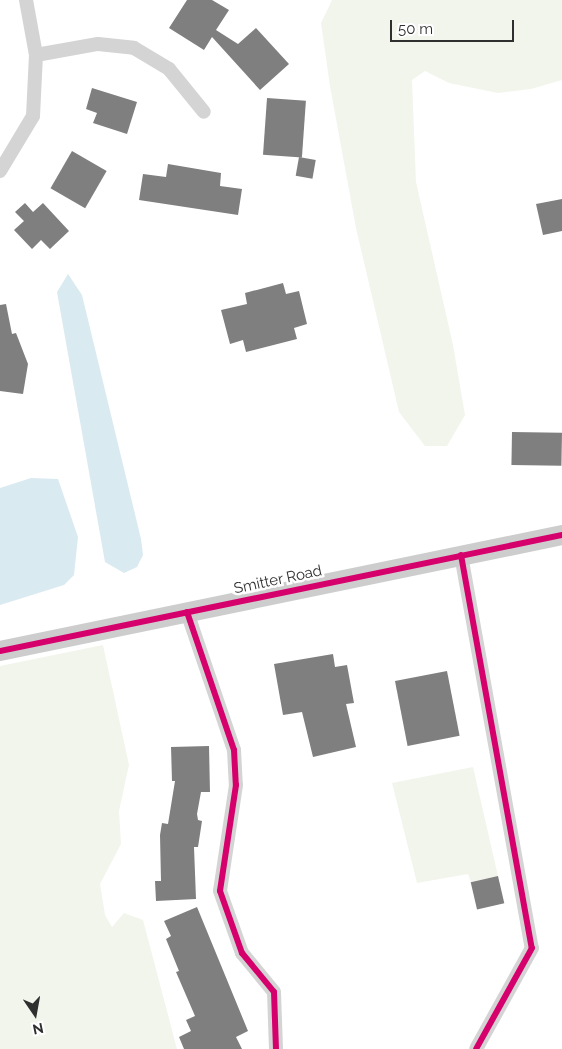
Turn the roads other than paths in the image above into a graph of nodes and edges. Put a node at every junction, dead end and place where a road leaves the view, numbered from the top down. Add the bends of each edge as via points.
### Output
1 (26, 0) edge
2 (36, 55) junction
3 (204, 112) dead end
4 (0, 171) edge
5 (562, 535) edge
6 (462, 555) junction
7 (187, 612) junction
8 (0, 651) edge
9 (276, 1049) edge
10 (476, 1049) edge

1 - 2 street
2 - 3 street via 98,44 134,48 169,69
2 - 4 street via 33,116
5 - 6 street, Smitter Road
6 - 7 street, Smitter Road
6 - 10 street via 532,948
7 - 8 street, Smitter Road
7 - 9 street via 234,750 236,786 220,891 242,953 274,992

